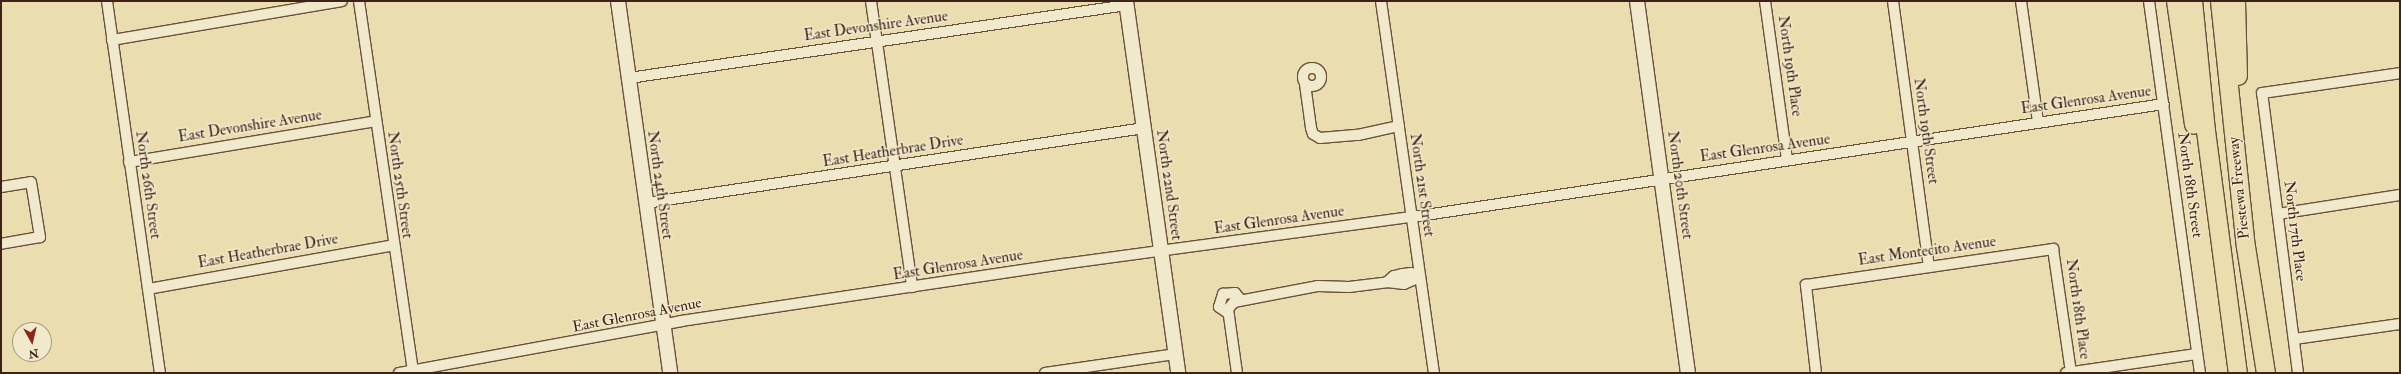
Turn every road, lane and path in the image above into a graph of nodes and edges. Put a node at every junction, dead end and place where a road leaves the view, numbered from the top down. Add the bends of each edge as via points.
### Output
1 (107, 1) edge
2 (342, 1) edge
3 (359, 1) edge
4 (618, 1) edge
5 (872, 1) edge
6 (1382, 1) edge
7 (1638, 1) edge
8 (1765, 1) edge
9 (1892, 1) edge
10 (2021, 1) edge
11 (2149, 1) edge
12 (2176, 1) edge
13 (2193, 1) edge
14 (2220, 1) edge
15 (2236, 1) edge
16 (1126, 3) edge
17 (112, 40) junction
18 (877, 41) junction
19 (2400, 73) edge
20 (629, 78) junction
21 (1305, 84) dead end
22 (2164, 104) junction
23 (376, 121) junction
24 (2038, 122) junction
25 (1399, 126) junction
26 (1144, 128) junction
27 (1912, 141) junction
28 (1787, 159) junction
29 (129, 162) junction
30 (895, 166) junction
31 (1662, 178) junction
32 (1, 187) edge
33 (2400, 195) edge
34 (646, 203) junction
35 (2278, 214) junction
36 (1412, 217) junction
37 (1, 244) edge
38 (394, 245) junction
39 (2053, 249) joint
40 (1161, 252) junction
41 (1929, 266) junction
42 (1420, 277) junction
43 (912, 287) junction
44 (148, 289) junction
45 (2259, 318) junction
46 (2230, 320) junction
47 (663, 324) junction
48 (2400, 324) edge
49 (2294, 339) junction
50 (1175, 354) junction
51 (2197, 354) junction
52 (413, 372) edge
53 (160, 373) edge
54 (399, 373) edge
55 (670, 373) edge
56 (1045, 373) edge
57 (1178, 373) edge
58 (1237, 373) edge
59 (1434, 373) edge
60 (1688, 373) edge
61 (1816, 373) edge
62 (2070, 373) edge
63 (2200, 373) edge
64 (2238, 373) edge
65 (2266, 373) edge
66 (2298, 373) edge

1 - 17 street, North 26th Street
2 - 17 street
3 - 23 street, North 25th Street
4 - 20 street, North 24th Street
5 - 18 street
6 - 25 street, North 21st Street
7 - 31 street, North 20th Street
8 - 28 street, North 19th Place
9 - 27 street, North 19th Street
10 - 24 street
11 - 22 street, North 18th Street
12 - 46 highway via 2214,253
13 - 46 highway, Piestewa Freeway via 2206,131
14 - 45 highway, Piestewa Freeway via 2246,247
15 - 45 highway via 2238,90 2256,246
16 - 18 street, East Devonshire Avenue
16 - 26 street, North 22nd Street
17 - 29 street, North 26th Street
18 - 20 street, East Devonshire Avenue
18 - 30 street
19 - 35 street, North 17th Place via 2262,93
20 - 34 street, North 24th Street
21 - 25 street via 1311,128 1313,134 1320,138 1329,139
22 - 24 street, East Glenrosa Avenue
22 - 51 street, North 18th Street
23 - 29 street, East Devonshire Avenue
23 - 38 street, North 25th Street
24 - 27 street, East Glenrosa Avenue
25 - 36 street, North 21st Street
26 - 30 street, East Heatherbrae Drive
26 - 40 street, North 22nd Street
27 - 28 street, East Glenrosa Avenue
27 - 41 street, North 19th Street
28 - 31 street, East Glenrosa Avenue
29 - 44 street, North 26th Street
30 - 34 street, East Heatherbrae Drive
30 - 43 street
31 - 36 street, East Glenrosa Avenue
31 - 60 street, North 20th Street
32 - 37 street via 31,182 40,237
33 - 35 street
34 - 47 street, North 24th Street
35 - 49 street, North 17th Place
36 - 40 street, East Glenrosa Avenue
36 - 42 street, North 21st Street
38 - 44 street, East Heatherbrae Drive
38 - 52 street, North 25th Street
39 - 41 street, East Montecito Avenue
39 - 62 street, North 18th Place
40 - 43 street, East Glenrosa Avenue
40 - 50 street, North 22nd Street
41 - 61 street, East Montecito Avenue via 1806,285
42 - 58 street via 1411,283 1396,285 1387,282 1349,287 1318,286 1231,304 1228,313
42 - 59 street, North 21st Street
43 - 47 street, East Glenrosa Avenue
44 - 53 street, North 26th Street
45 - 65 highway, Piestewa Freeway
46 - 64 highway, Piestewa Freeway
47 - 52 street, East Glenrosa Avenue
47 - 55 street, North 24th Street
48 - 49 street
49 - 66 street, North 17th Place
50 - 56 street
50 - 57 street, North 22nd Street
51 - 62 street
51 - 63 street, North 18th Street
52 - 54 street, East Glenrosa Avenue

